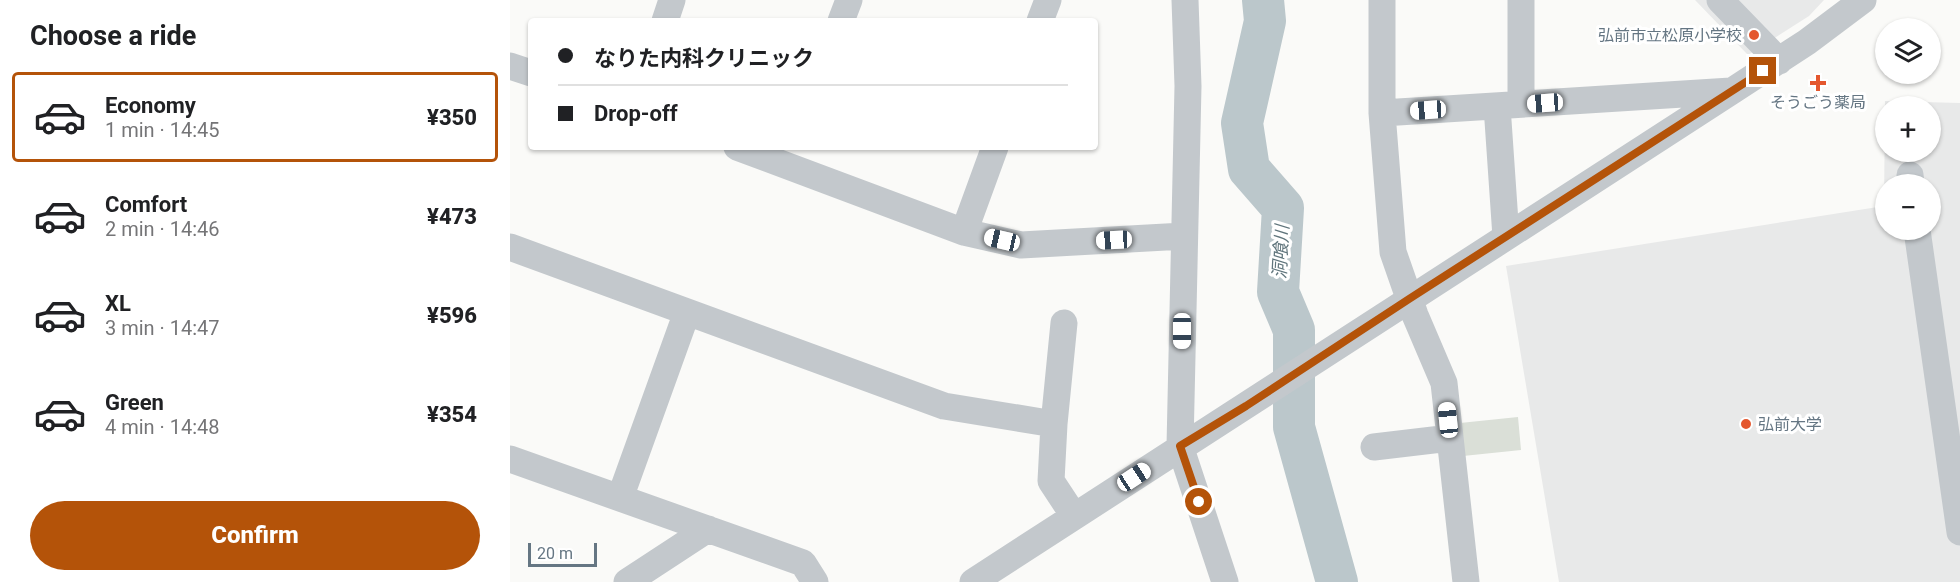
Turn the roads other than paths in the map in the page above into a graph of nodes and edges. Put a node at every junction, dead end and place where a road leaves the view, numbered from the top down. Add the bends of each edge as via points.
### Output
1 (672, 0) edge
2 (849, 0) edge
3 (1048, 0) edge
4 (1185, 0) edge
5 (1382, 0) edge
6 (1521, 0) edge
7 (1720, 0) edge
8 (1863, 0) edge
9 (666, 18) edge
10 (842, 18) edge
11 (1041, 18) edge
12 (1779, 60) junction
13 (510, 66) edge
14 (528, 72) edge
15 (1732, 91) junction
16 (1509, 105) junction
17 (1382, 113) junction
18 (755, 150) edge
19 (994, 150) edge
20 (790, 156) edge
21 (964, 232) junction
22 (1184, 236) junction
23 (1506, 237) junction
24 (1918, 240) edge
25 (510, 247) edge
26 (1409, 299) junction
27 (687, 312) junction
28 (1064, 323) dead end
29 (1054, 424) junction
30 (1450, 438) junction
31 (1180, 446) junction
32 (1374, 447) dead end
33 (510, 459) edge
34 (620, 498) junction
35 (1074, 516) junction
36 (708, 529) junction
37 (1960, 532) edge
38 (627, 582) edge
39 (815, 582) edge
40 (973, 582) edge
41 (1225, 582) edge
42 (1466, 582) edge

1 - 9 street
2 - 10 street
3 - 11 street
4 - 22 street via 1188,86
5 - 17 street
6 - 16 street
7 - 12 street
8 - 12 street
12 - 15 street
13 - 14 street
15 - 16 street
15 - 23 street
16 - 17 street
16 - 23 street
17 - 26 street via 1393,252
18 - 20 street
19 - 21 street
20 - 21 street
21 - 22 street via 1021,245
22 - 31 street
23 - 26 street
24 - 37 street
25 - 27 street
26 - 30 street via 1444,383
26 - 31 street
27 - 29 street via 944,405
27 - 34 street
28 - 29 street
29 - 35 street via 1051,481
30 - 32 street
30 - 42 street
31 - 35 street
31 - 41 street
33 - 34 street
34 - 36 street
35 - 40 street
36 - 38 street
36 - 39 street via 803,563

